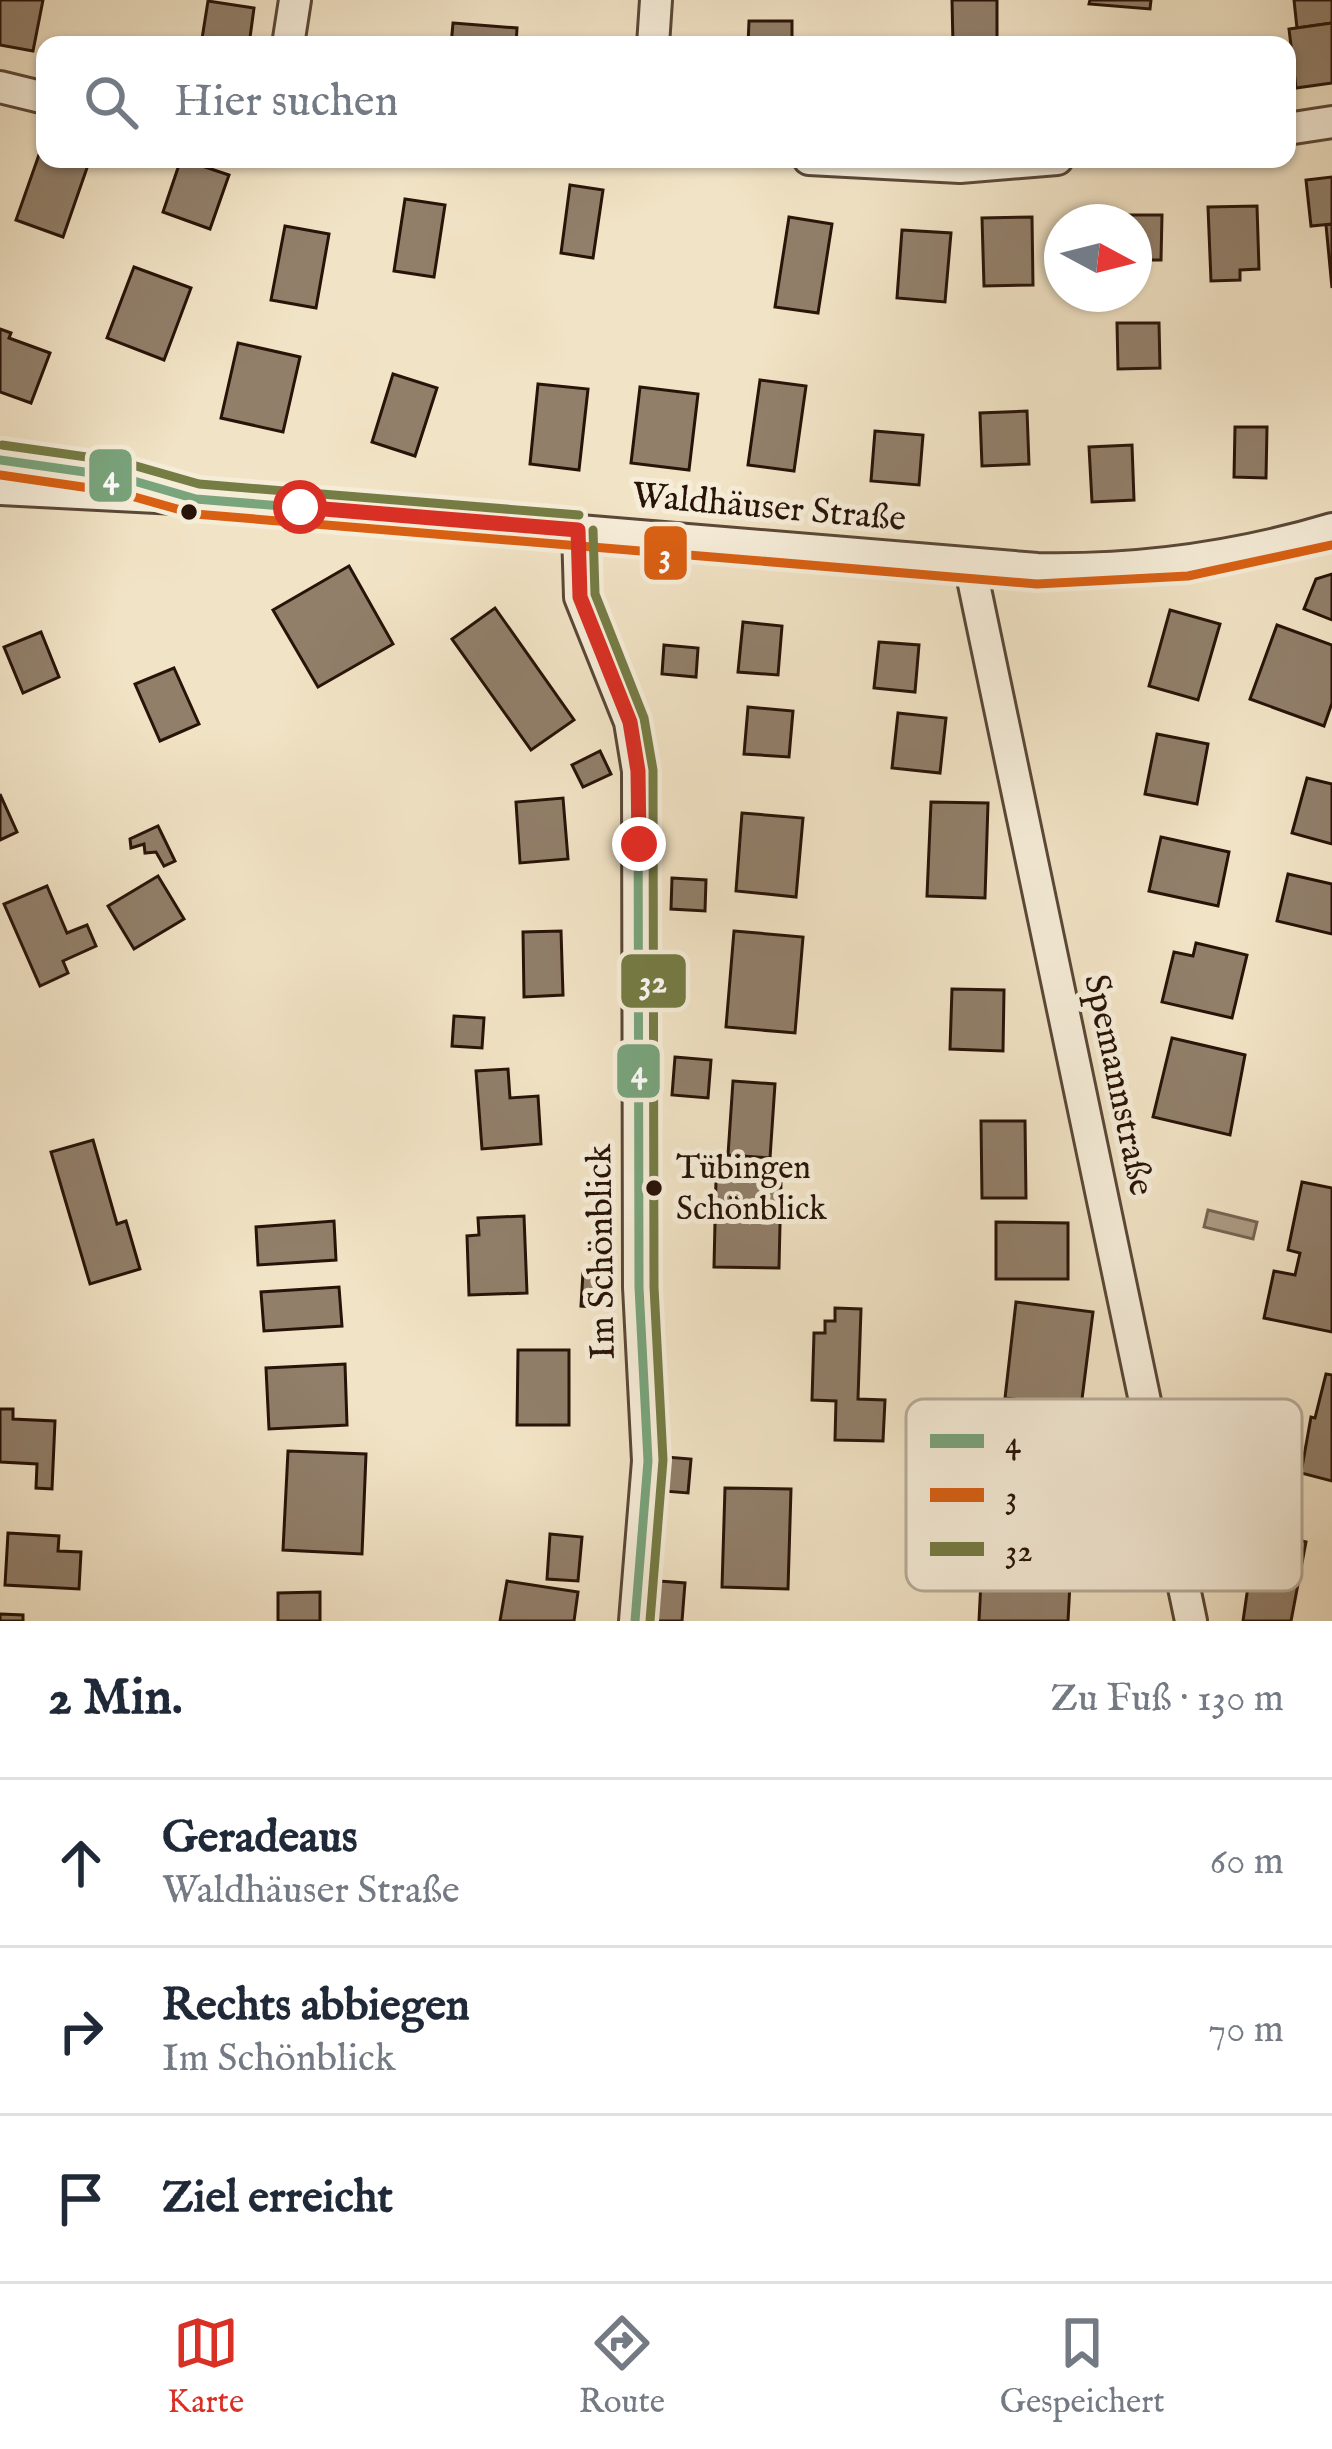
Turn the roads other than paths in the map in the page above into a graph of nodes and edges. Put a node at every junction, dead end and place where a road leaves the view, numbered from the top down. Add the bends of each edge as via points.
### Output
1 (295, 0) edge
2 (656, 0) edge
3 (289, 36) edge
4 (654, 36) edge
5 (0, 87) edge
6 (36, 96) edge
7 (1332, 122) edge
8 (1296, 128) edge
9 (0, 460) edge
10 (0, 489) edge
11 (196, 499) junction
12 (1332, 529) edge
13 (578, 530) junction
14 (970, 565) junction
15 (1145, 1399) edge
16 (1185, 1591) edge
17 (634, 1621) edge
18 (1191, 1621) edge

1 - 3 street
2 - 4 street
5 - 6 street
7 - 8 street
9 - 11 street, Waldhäuser Straße via 120,477
10 - 11 street, Waldhäuser Straße
11 - 13 street, Waldhäuser Straße
12 - 14 street, Waldhäuser Straße via 1160,565
13 - 14 street, Waldhäuser Straße
13 - 17 street, Im Schönblick via 580,597 630,722 638,771 639,1287 648,1460
14 - 15 street, Spemannstraße
16 - 18 street, Spemannstraße

